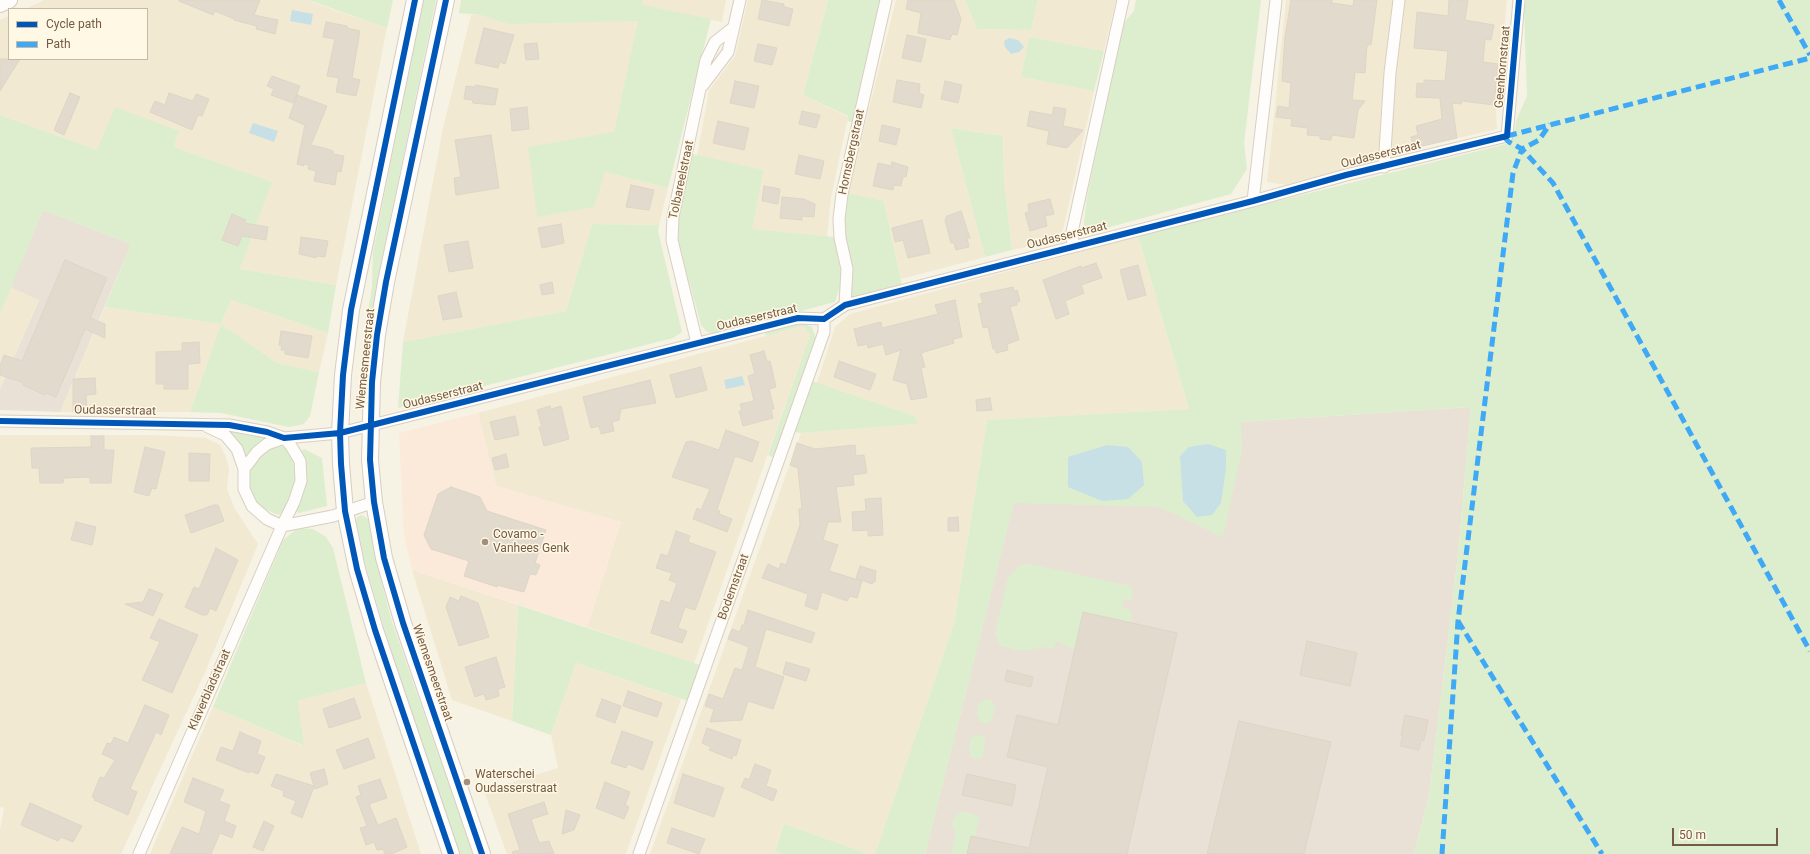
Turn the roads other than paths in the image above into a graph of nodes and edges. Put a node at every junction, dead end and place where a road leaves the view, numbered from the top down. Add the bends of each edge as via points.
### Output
1 (9, 0) edge
2 (415, 0) edge
3 (446, 0) edge
4 (740, 0) edge
5 (886, 0) edge
6 (1123, 0) edge
7 (1276, 0) edge
8 (1399, 0) edge
9 (1519, 0) edge
10 (0, 4) edge
11 (734, 27) junction
12 (702, 87) junction
13 (1507, 136) joint
14 (1384, 167) junction
15 (1253, 201) junction
16 (1073, 246) junction
17 (844, 305) junction
18 (824, 319) junction
19 (697, 343) junction
20 (0, 421) edge
21 (200, 424) junction
22 (370, 426) junction
23 (340, 433) junction
24 (284, 438) junction
25 (244, 469) junction
26 (374, 502) junction
27 (345, 511) junction
28 (282, 526) junction
29 (139, 854) edge
30 (451, 854) edge
31 (482, 854) edge
32 (639, 854) edge

1 - 10 main road
2 - 23 main road, Wiemesmeerstraat via 351,310 343,375
3 - 22 main road, Wiemesmeerstraat via 386,282 377,335
4 - 11 street, Tolbareelstraat
5 - 17 street, Hornsbergstraat via 842,194 840,238 847,269
6 - 16 street via 1072,232
7 - 15 street
8 - 14 street via 1390,73
9 - 13 street, Geenhornstraat
11 - 12 street, Tolbareelstraat via 728,52
11 - 12 street, Tolbareelstraat via 715,42 706,60
12 - 19 street, Tolbareelstraat via 673,217 672,232
13 - 14 street, Oudasserstraat
14 - 15 street, Oudasserstraat
15 - 16 street, Oudasserstraat
16 - 17 street, Oudasserstraat
17 - 18 street, Oudasserstraat
18 - 19 street, Oudasserstraat via 800,317
18 - 32 street, Bodemstraat via 824,332
19 - 22 street, Oudasserstraat
20 - 21 street, Oudasserstraat
21 - 24 street, Oudasserstraat via 229,425
21 - 25 street, Oudasserstraat via 225,435 237,449
22 - 23 street, Oudasserstraat
22 - 26 main road, Wiemesmeerstraat
23 - 24 street, Oudasserstraat
23 - 27 main road, Wiemesmeerstraat
24 - 25 street via 262,448
24 - 28 street, Klaverbladstraat via 300,461 301,481
25 - 28 street via 244,489 252,506 267,519
26 - 27 street
26 - 31 main road, Wiemesmeerstraat via 384,558 403,623
27 - 28 street via 333,516
27 - 30 main road, Wiemesmeerstraat via 357,569 375,630
28 - 29 street, Klaverbladstraat

